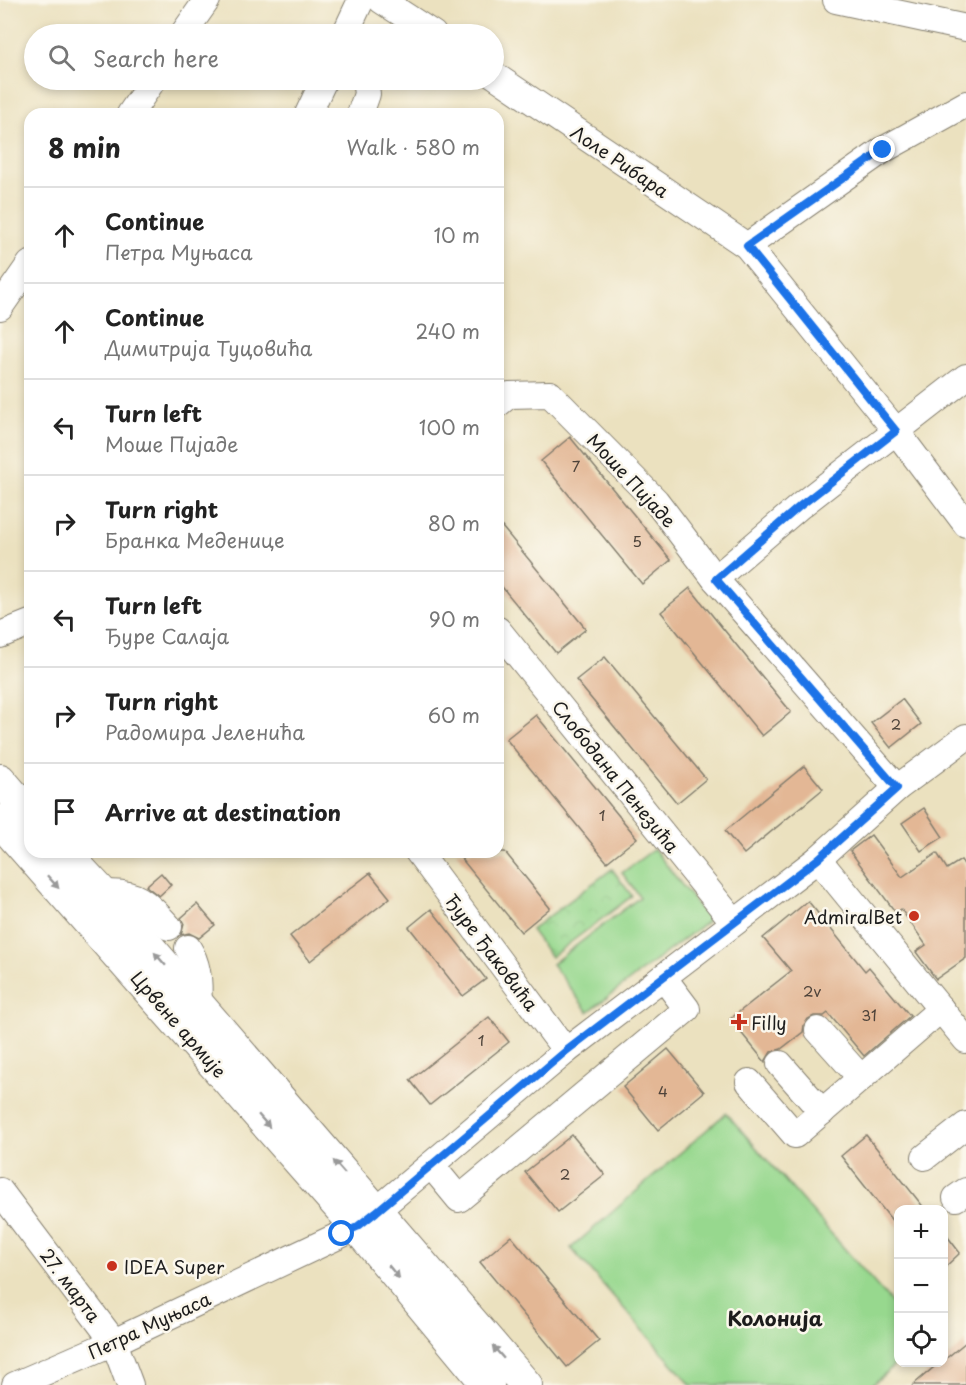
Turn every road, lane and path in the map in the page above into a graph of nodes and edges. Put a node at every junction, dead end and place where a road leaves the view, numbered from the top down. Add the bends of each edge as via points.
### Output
1 (207, 0) edge
2 (381, 0) edge
3 (836, 0) edge
4 (190, 24) edge
5 (418, 24) edge
6 (966, 28) edge
7 (504, 82) edge
8 (146, 90) edge
9 (319, 90) edge
10 (366, 90) edge
11 (966, 104) edge
12 (134, 108) edge
13 (311, 108) edge
14 (362, 108) edge
15 (747, 246) junction
16 (24, 273) edge
17 (0, 307) edge
18 (966, 377) edge
19 (504, 399) edge
20 (896, 431) junction
21 (966, 524) edge
22 (716, 579) junction
23 (24, 625) edge
24 (0, 635) edge
25 (504, 637) edge
26 (966, 737) edge
27 (0, 780) edge
28 (897, 788) junction
29 (15, 830) edge
30 (40, 858) edge
31 (70, 858) edge
32 (422, 858) edge
33 (818, 859) junction
34 (103, 894) junction
35 (734, 922) junction
36 (169, 927) dead end
37 (188, 948) dead end
38 (663, 977) junction
39 (198, 1004) junction
40 (941, 1009) junction
41 (818, 1030) dead end
42 (966, 1040) edge
43 (566, 1051) junction
44 (780, 1064) dead end
45 (861, 1078) junction
46 (749, 1082) dead end
47 (822, 1112) junction
48 (966, 1125) edge
49 (925, 1157) dead end
50 (431, 1165) junction
51 (0, 1191) edge
52 (366, 1219) junction
53 (114, 1342) junction
54 (15, 1385) edge
55 (130, 1385) edge
56 (488, 1385) edge
57 (526, 1385) edge

1 - 4 street
2 - 5 street
3 - 6 street
7 - 15 street, Лоле Рибара
8 - 12 street
9 - 13 street
10 - 14 street
11 - 15 street via 883,150
15 - 20 street, Лоле Рибара
16 - 17 street
18 - 20 street
19 - 22 street, Моше Пијаде via 509,395 550,394 656,501
20 - 21 street, Лоле Рибара
20 - 22 street via 800,506
22 - 28 street, Моше Пијаде
23 - 24 street
25 - 35 street, Слободана Пенезића
26 - 28 street, Петра Муњаса
27 - 29 main road, Црвене армије
28 - 33 street, Петра Муњаса
30 -> 52 main road, Црвене армије
31 - 34 main road, Црвене армије
32 - 43 street, Ђуре Ђаковића
33 - 35 street, Петра Муњаса
33 - 40 street
34 - 36 street via 127,894 142,900
39 -> 34 main road, Црвене армије
35 - 38 street, Петра Муњаса
37 - 39 street via 199,978
38 - 43 street, Петра Муњаса
38 - 50 street via 687,1009 459,1199
52 -> 39 main road, Црвене армије
40 - 42 street
40 - 45 street
41 - 45 street
43 - 50 street, Петра Муњаса
44 - 47 street
45 - 47 street
46 - 47 street via 795,1135
48 - 49 street
50 - 52 street, Петра Муњаса
51 - 53 street, 27. марта
52 - 53 street, Петра Муњаса
52 -> 56 main road
57 -> 52 main road
53 - 54 street, Петра Муњаса
53 - 55 street, 27. марта

